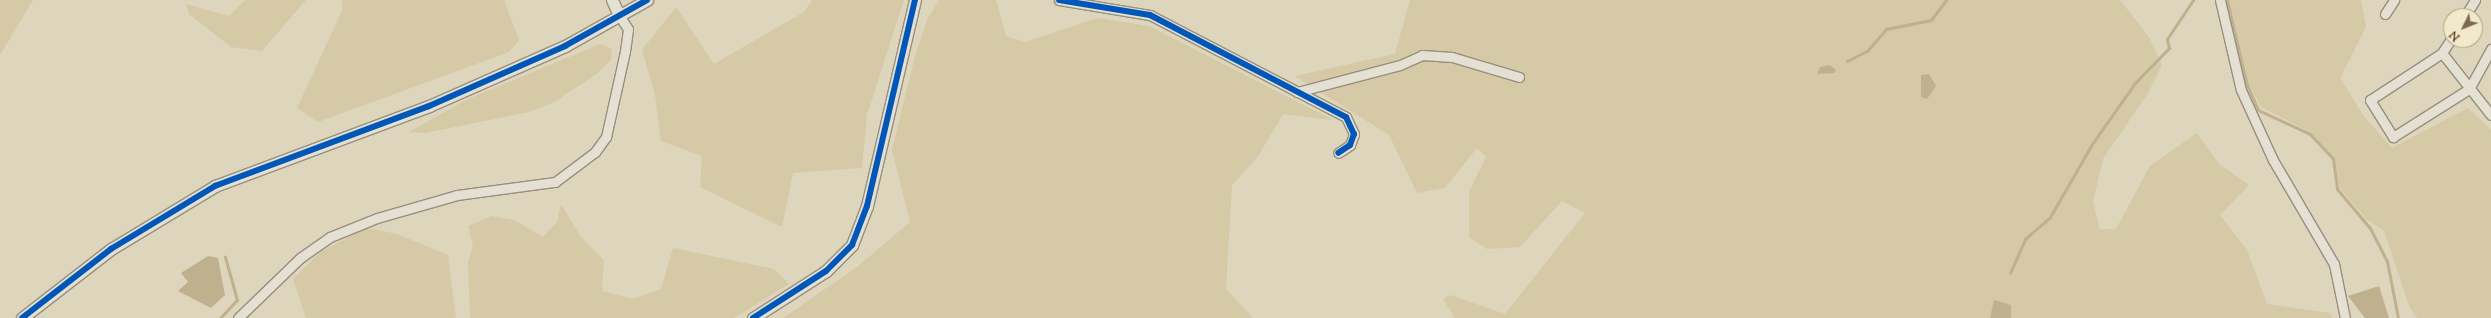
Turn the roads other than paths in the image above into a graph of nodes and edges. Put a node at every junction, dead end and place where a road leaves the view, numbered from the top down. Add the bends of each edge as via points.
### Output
1 (612, 0) edge
2 (647, 0) edge
3 (915, 0) edge
4 (1059, 0) edge
5 (2220, 0) edge
6 (2394, 0) edge
7 (2385, 14) dead end
8 (619, 15) junction
9 (2445, 48) edge
10 (2491, 49) edge
11 (2442, 53) junction
12 (1520, 77) dead end
13 (2469, 89) junction
14 (1297, 92) junction
15 (2491, 115) edge
16 (1338, 153) dead end
17 (22, 318) edge
18 (238, 318) edge
19 (753, 318) edge
20 (2345, 318) edge

1 - 8 street
2 - 8 street
3 - 19 street via 867,206 852,245 826,271
4 - 14 street via 1150,14
5 - 20 street via 2241,90 2277,166 2334,264
6 - 7 street
8 - 17 street via 565,46 428,106 215,186 111,249
8 - 18 street via 628,29 625,51 606,137 595,152 555,182 457,195 377,218 330,238 300,258
9 - 11 street
10 - 13 street
11 - 13 street
11 - 13 street via 2370,100 2392,137
12 - 14 street via 1452,58 1422,55 1400,65
13 - 15 street
14 - 16 street via 1346,117 1353,125 1350,145

